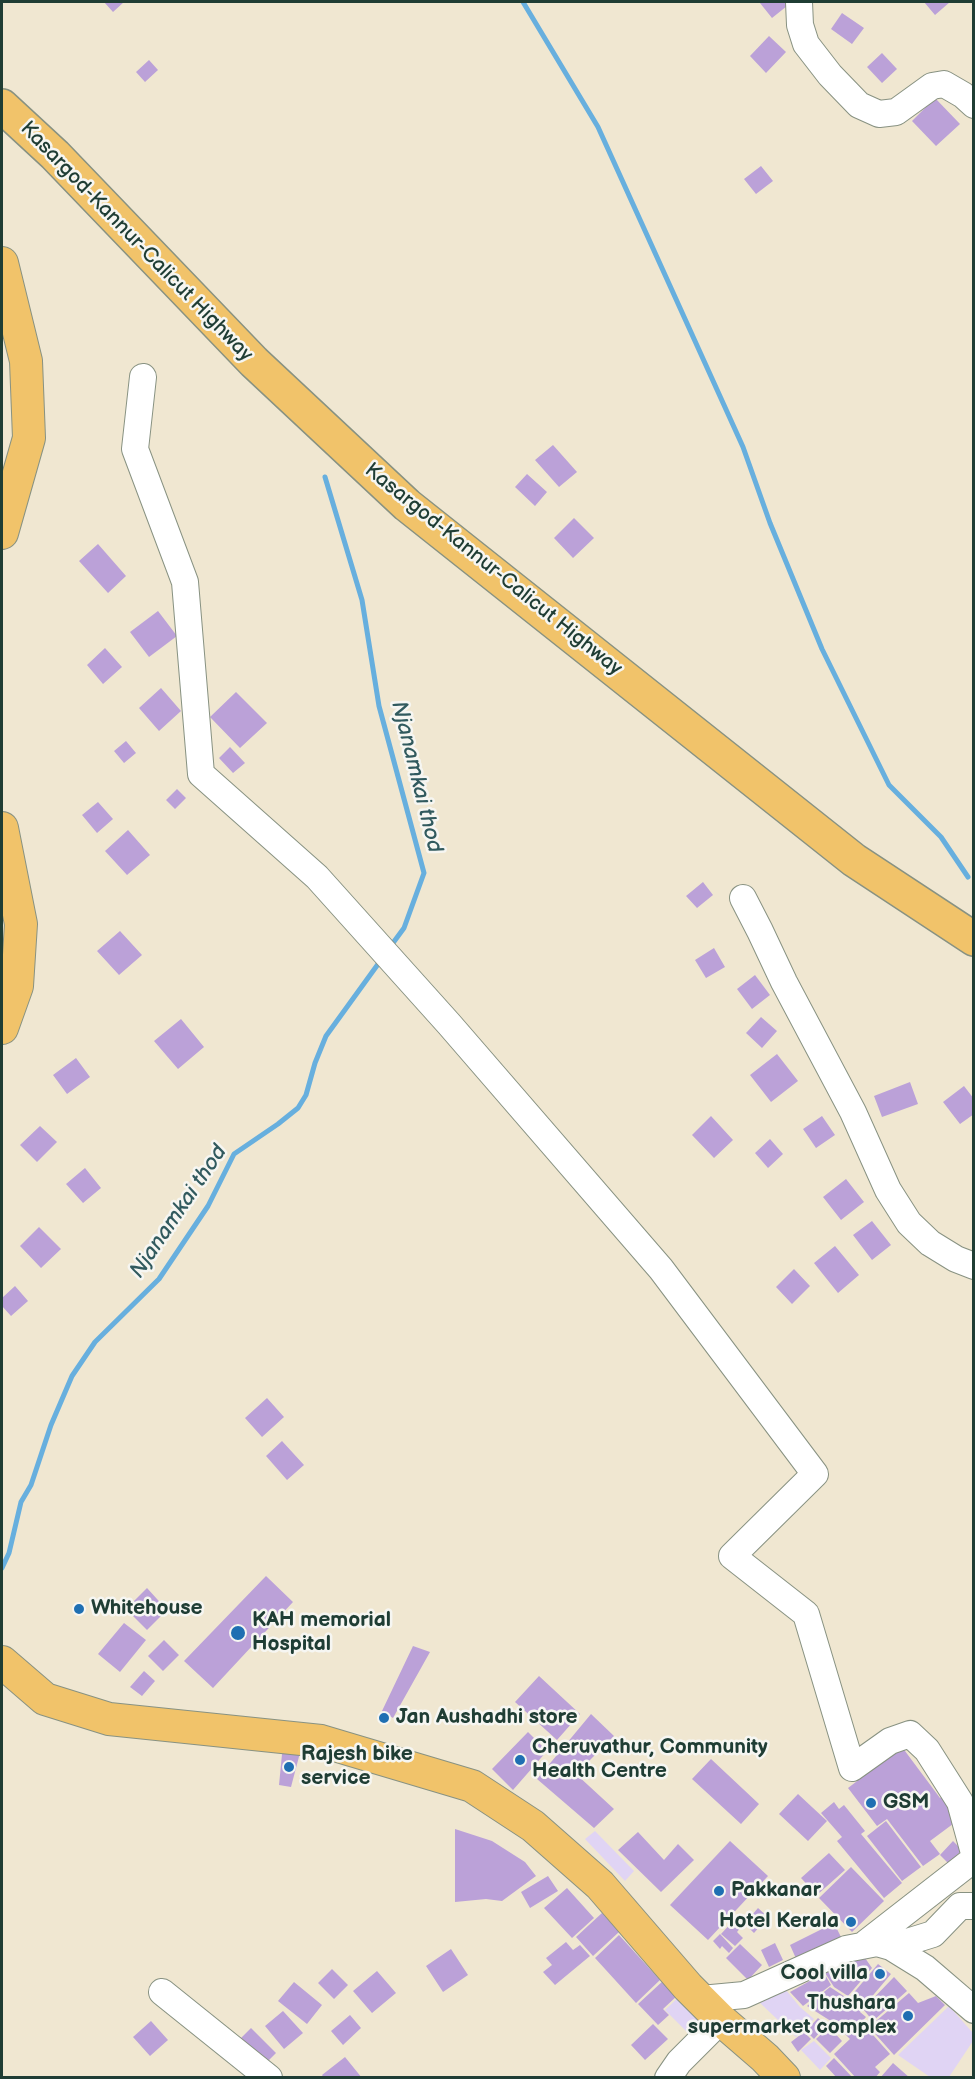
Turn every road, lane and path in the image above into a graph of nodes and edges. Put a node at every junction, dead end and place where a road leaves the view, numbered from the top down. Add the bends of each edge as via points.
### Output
1 (799, 2) edge
2 (974, 105) edge
3 (2, 106) edge
4 (2, 263) edge
5 (143, 377) dead end
6 (2, 533) edge
7 (2, 828) edge
8 (742, 898) dead end
9 (974, 939) edge
10 (2, 1028) edge
11 (974, 1266) edge
12 (2, 1662) edge
13 (974, 1853) edge
14 (974, 1859) edge
15 (974, 1906) edge
16 (866, 1944) junction
17 (891, 1947) junction
18 (162, 1992) dead end
19 (711, 2010) junction
20 (974, 2010) edge
21 (269, 2078) edge
22 (668, 2078) edge
23 (784, 2078) edge

1 - 2 street via 806,44 859,105 879,114 896,112 932,86 944,84
3 - 9 highway, Kasargod-Kannur-Calicut Highway via 55,155 254,362 407,504 854,860
4 - 6 main road via 26,361 29,438
5 - 13 street via 135,449 185,582 201,774 317,878 449,1024 661,1269 815,1474 732,1556 806,1614 852,1768 891,1741 910,1734 927,1750 960,1802
7 - 10 main road via 21,924 17,986
8 - 11 street via 853,1112 888,1190 909,1223 930,1243
12 - 19 main road via 45,1699 109,1719 321,1741 472,1786 533,1826 600,1885
14 - 16 street
15 - 17 street via 960,1906 933,1934
16 - 17 street
16 - 19 street via 846,1949
17 - 20 street via 925,1968
18 - 21 street
19 - 22 street
19 - 23 main road

